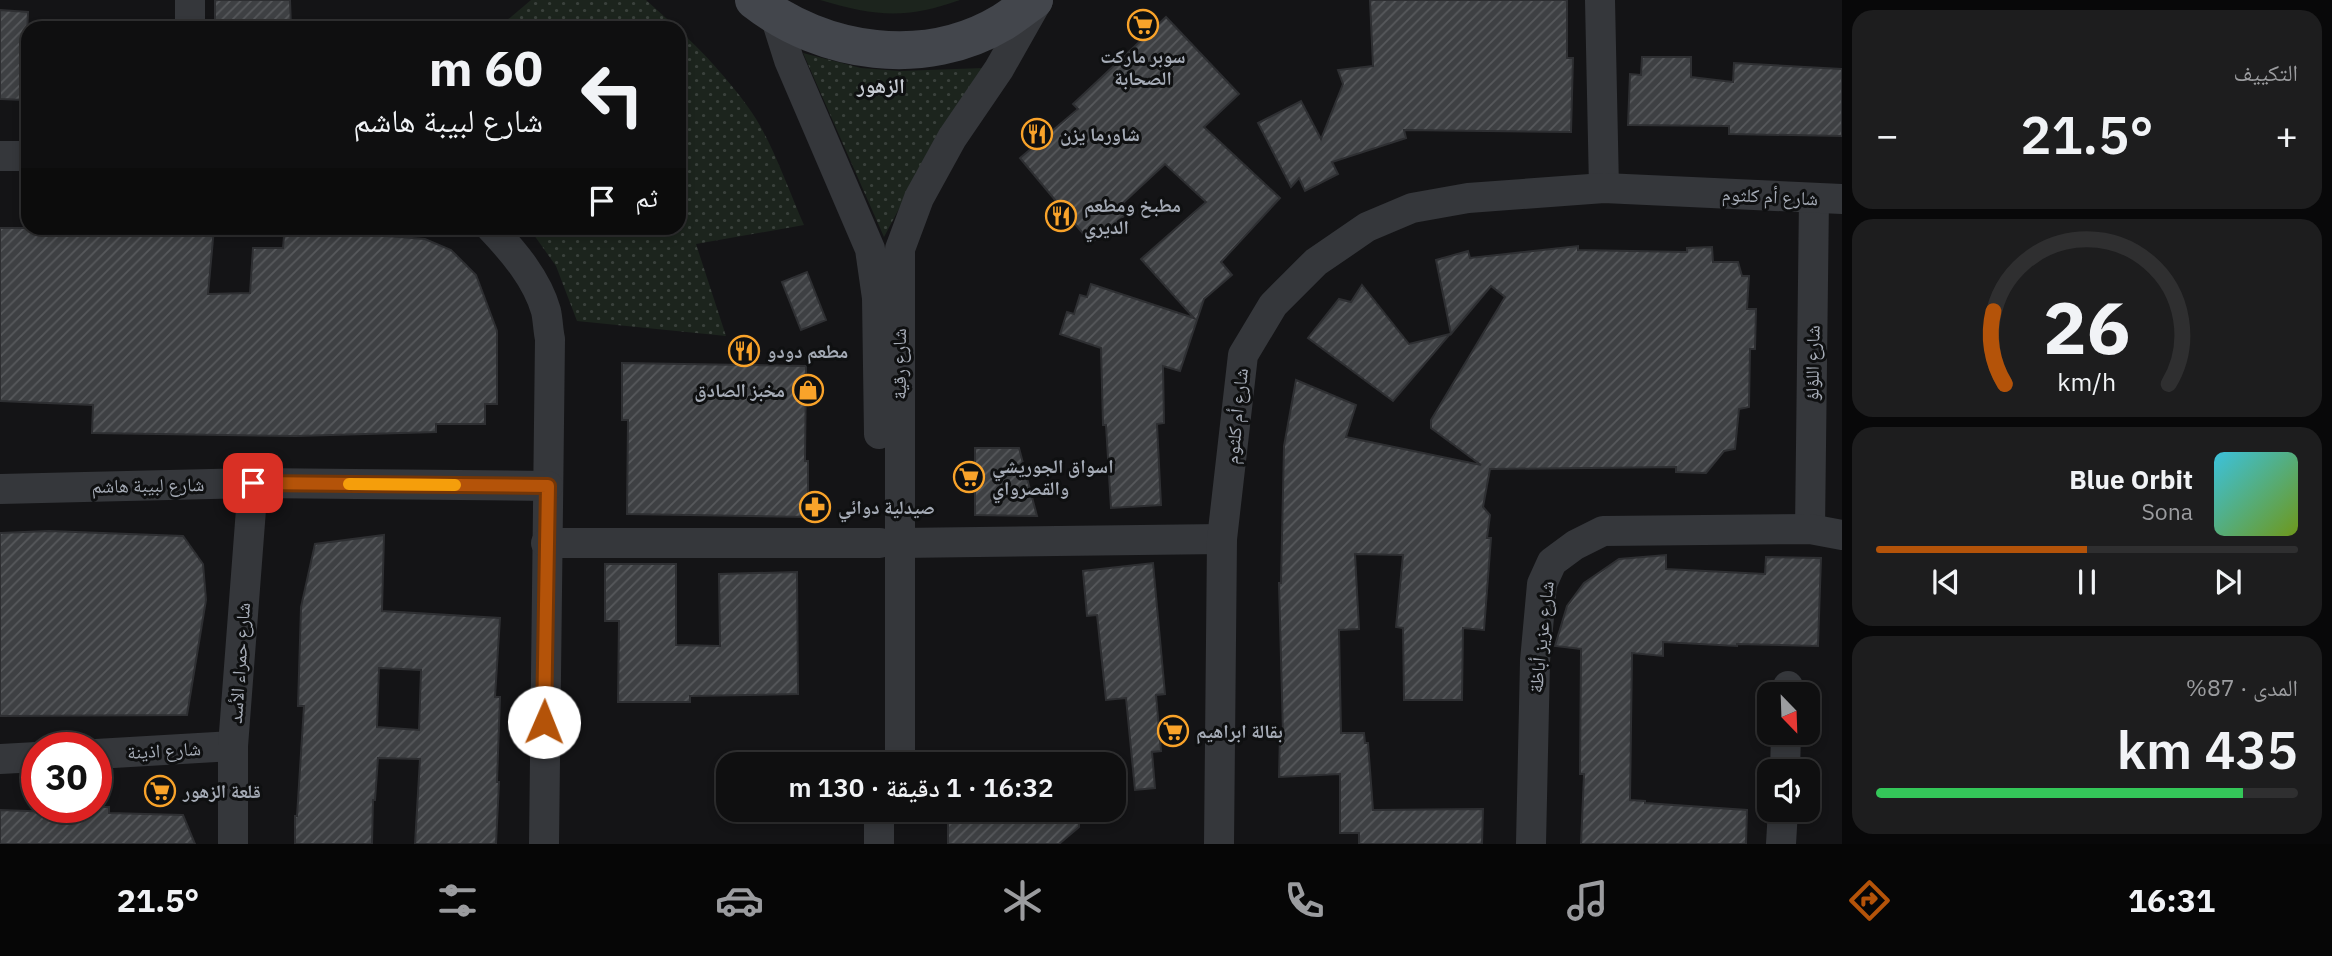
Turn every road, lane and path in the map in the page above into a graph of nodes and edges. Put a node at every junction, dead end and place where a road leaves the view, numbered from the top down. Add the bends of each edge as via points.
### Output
1 (190, 0) edge
2 (1036, 0) edge
3 (1601, 0) edge
4 (765, 8) edge
5 (190, 21) edge
6 (0, 156) edge
7 (21, 156) edge
8 (1604, 188) junction
9 (1828, 198) edge
10 (498, 235) edge
11 (253, 483) junction
12 (548, 486) junction
13 (0, 489) edge
14 (1810, 529) junction
15 (1842, 535) edge
16 (1222, 539) junction
17 (546, 543) junction
18 (890, 543) junction
19 (233, 746) junction
20 (881, 752) edge
21 (899, 752) edge
22 (112, 753) edge
23 (21, 758) edge
24 (0, 760) edge
25 (879, 822) edge
26 (900, 822) edge
27 (1783, 822) edge
28 (233, 844) edge
29 (544, 844) edge
30 (879, 844) edge
31 (900, 844) edge
32 (1219, 844) edge
33 (1531, 844) edge
34 (1782, 844) edge

1 - 5 street
2 - 4 main road via 1001,23 958,42 911,50 864,49 818,37
2 - 18 street, شارع رقية via 919,198 900,249
3 - 8 street
4 - 18 street, شارع رقية via 870,249 877,298
6 - 7 street
8 - 9 street, شارع أم كلثوم
8 - 16 street, شارع أم كلثوم via 1468,198 1412,208 1367,227 1316,262 1273,305 1242,355
9 - 14 street, شارع اللؤلؤ
10 - 12 street via 531,278 546,311 550,339
11 - 12 street, شارع لبيبة هاشم
11 - 13 street, شارع لبيبة هاشم
11 - 19 street, شارع حمراء الأسد
12 - 17 street
14 - 15 street, شارع عزيز أباظة
14 - 33 street, شارع عزيز أباظة via 1603,531 1552,562 1542,584 1535,661
16 - 18 street
16 - 32 street, شارع أم كلثوم
17 - 18 street
17 - 29 street
18 - 20 street, شارع رقية
18 - 21 street, شارع رقية
19 - 22 street, شارع اذينة
19 - 28 street, شارع حمراء الأسد
23 - 24 street
25 - 30 street
26 - 31 street
27 - 34 street

